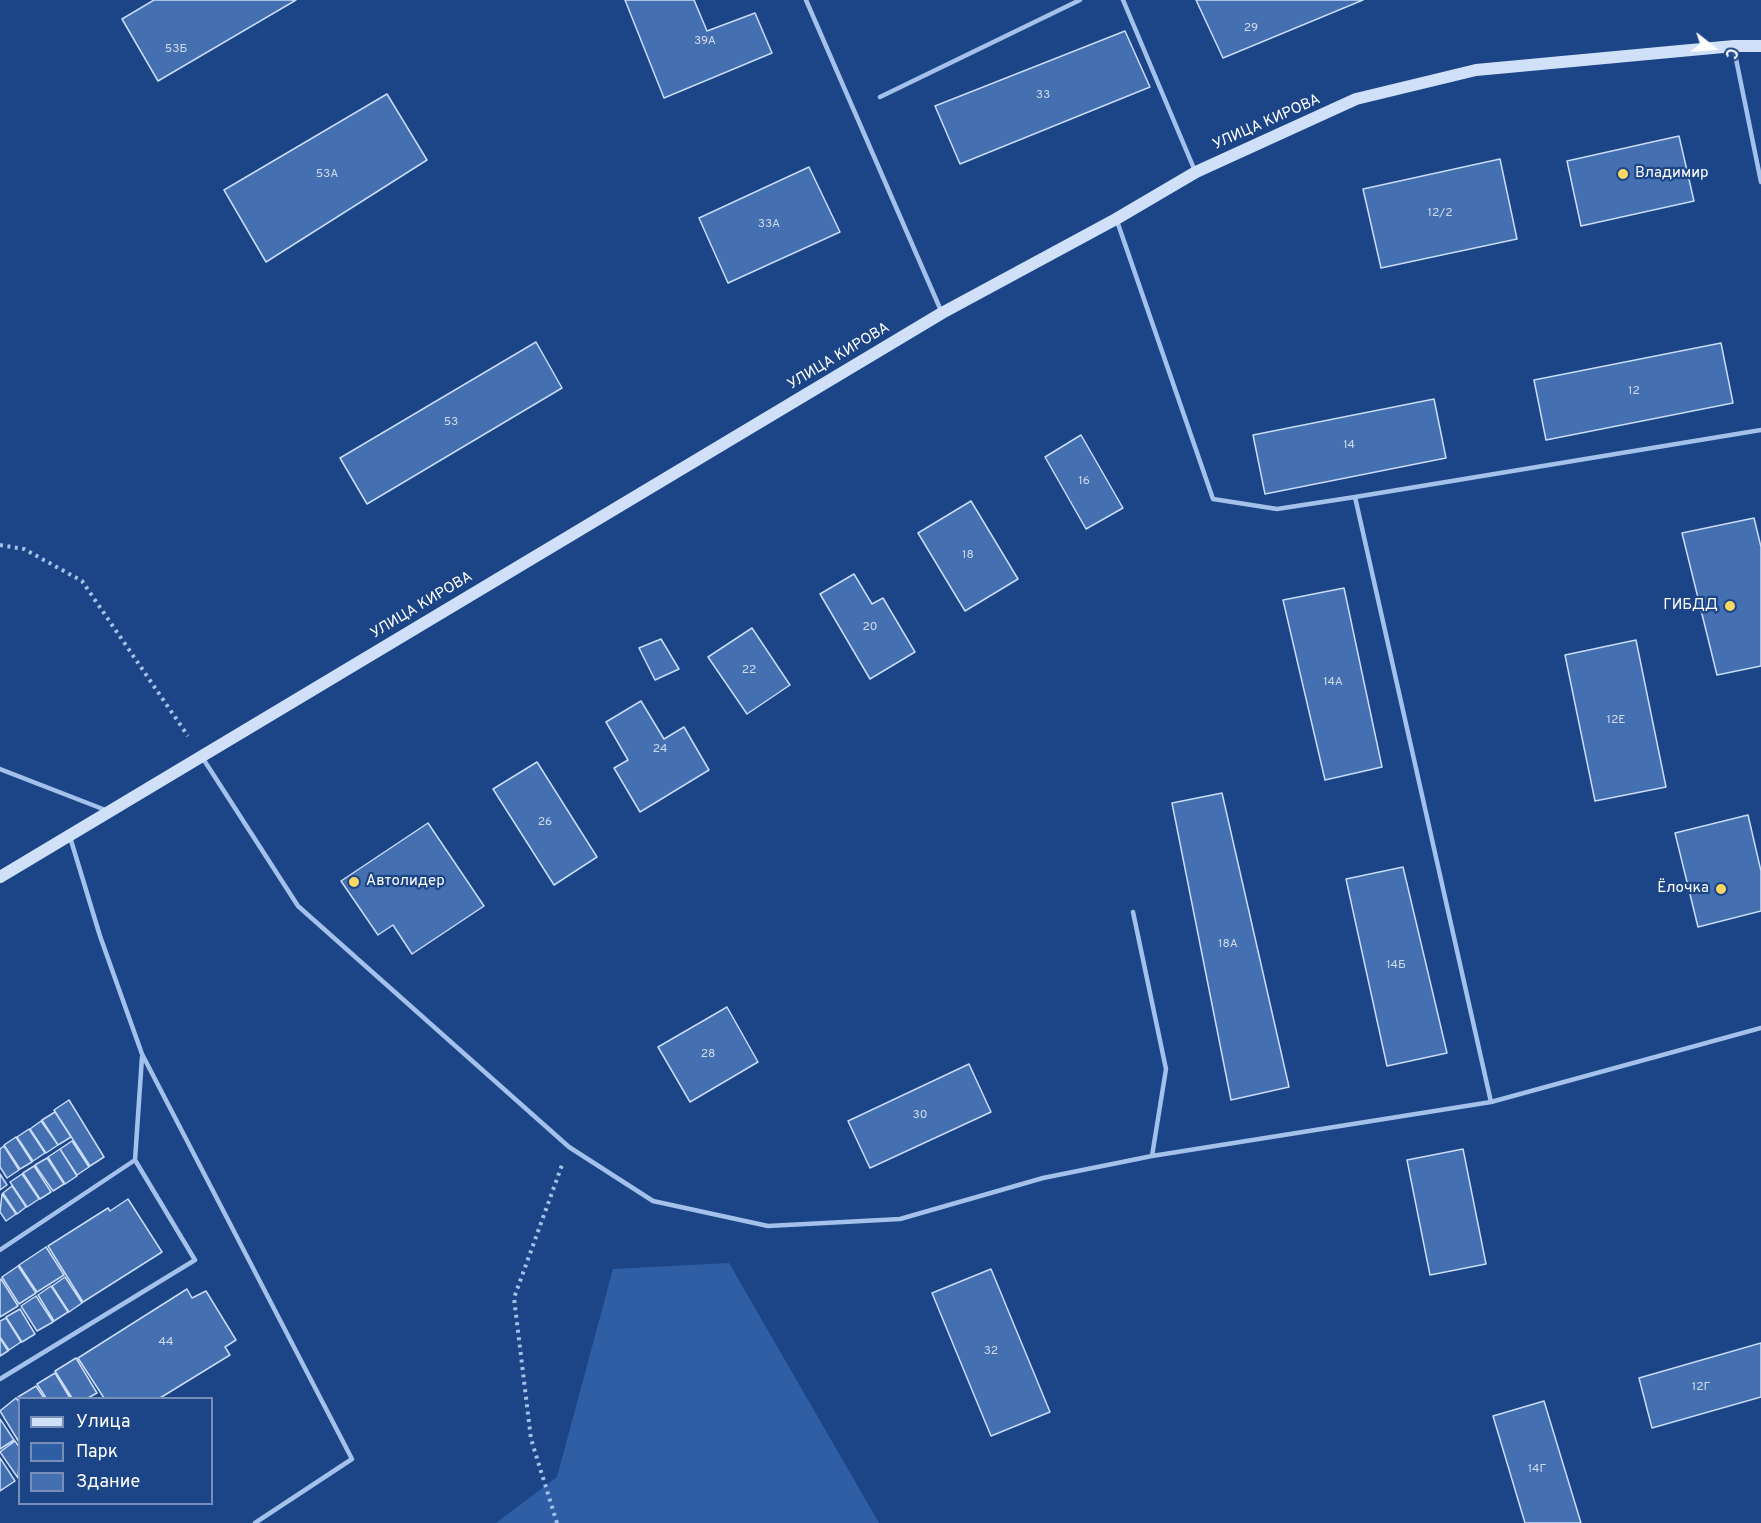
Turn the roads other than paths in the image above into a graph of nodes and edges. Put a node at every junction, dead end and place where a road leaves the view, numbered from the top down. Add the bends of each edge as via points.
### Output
1 (806, 0) edge
2 (1080, 0) edge
3 (1123, 0) edge
4 (1734, 46) junction
5 (1761, 46) edge
6 (880, 97) dead end
7 (1196, 172) junction
8 (1761, 182) edge
9 (1116, 219) junction
10 (942, 313) junction
11 (1761, 430) edge
12 (1355, 497) junction
13 (201, 755) junction
14 (0, 769) edge
15 (108, 811) junction
16 (69, 835) junction
17 (0, 877) edge
18 (1133, 912) dead end
19 (1761, 1028) edge
20 (142, 1054) junction
21 (1491, 1102) junction
22 (1152, 1156) junction
23 (135, 1160) junction
24 (0, 1250) edge
25 (0, 1379) edge
26 (255, 1523) edge

1 - 10 lane
2 - 6 lane
3 - 7 lane
4 - 5 main road, УЛИЦА КИРОВА
4 - 7 main road, УЛИЦА КИРОВА via 1465,73 1356,99
4 - 8 lane
7 - 9 main road, УЛИЦА КИРОВА
9 - 10 main road, УЛИЦА КИРОВА
9 - 12 lane via 1213,499 1277,509
10 - 13 main road, УЛИЦА КИРОВА
11 - 12 lane
12 - 21 lane
13 - 15 main road, УЛИЦА КИРОВА
13 - 22 lane via 298,906 568,1147 653,1201 768,1226 900,1219 1043,1178
14 - 15 lane
15 - 16 main road, УЛИЦА КИРОВА
16 - 17 main road, УЛИЦА КИРОВА
16 - 20 lane
18 - 22 lane via 1166,1069
19 - 21 lane
20 - 23 lane
20 - 26 lane via 352,1459
21 - 22 lane
23 - 24 lane
23 - 25 lane via 195,1260

